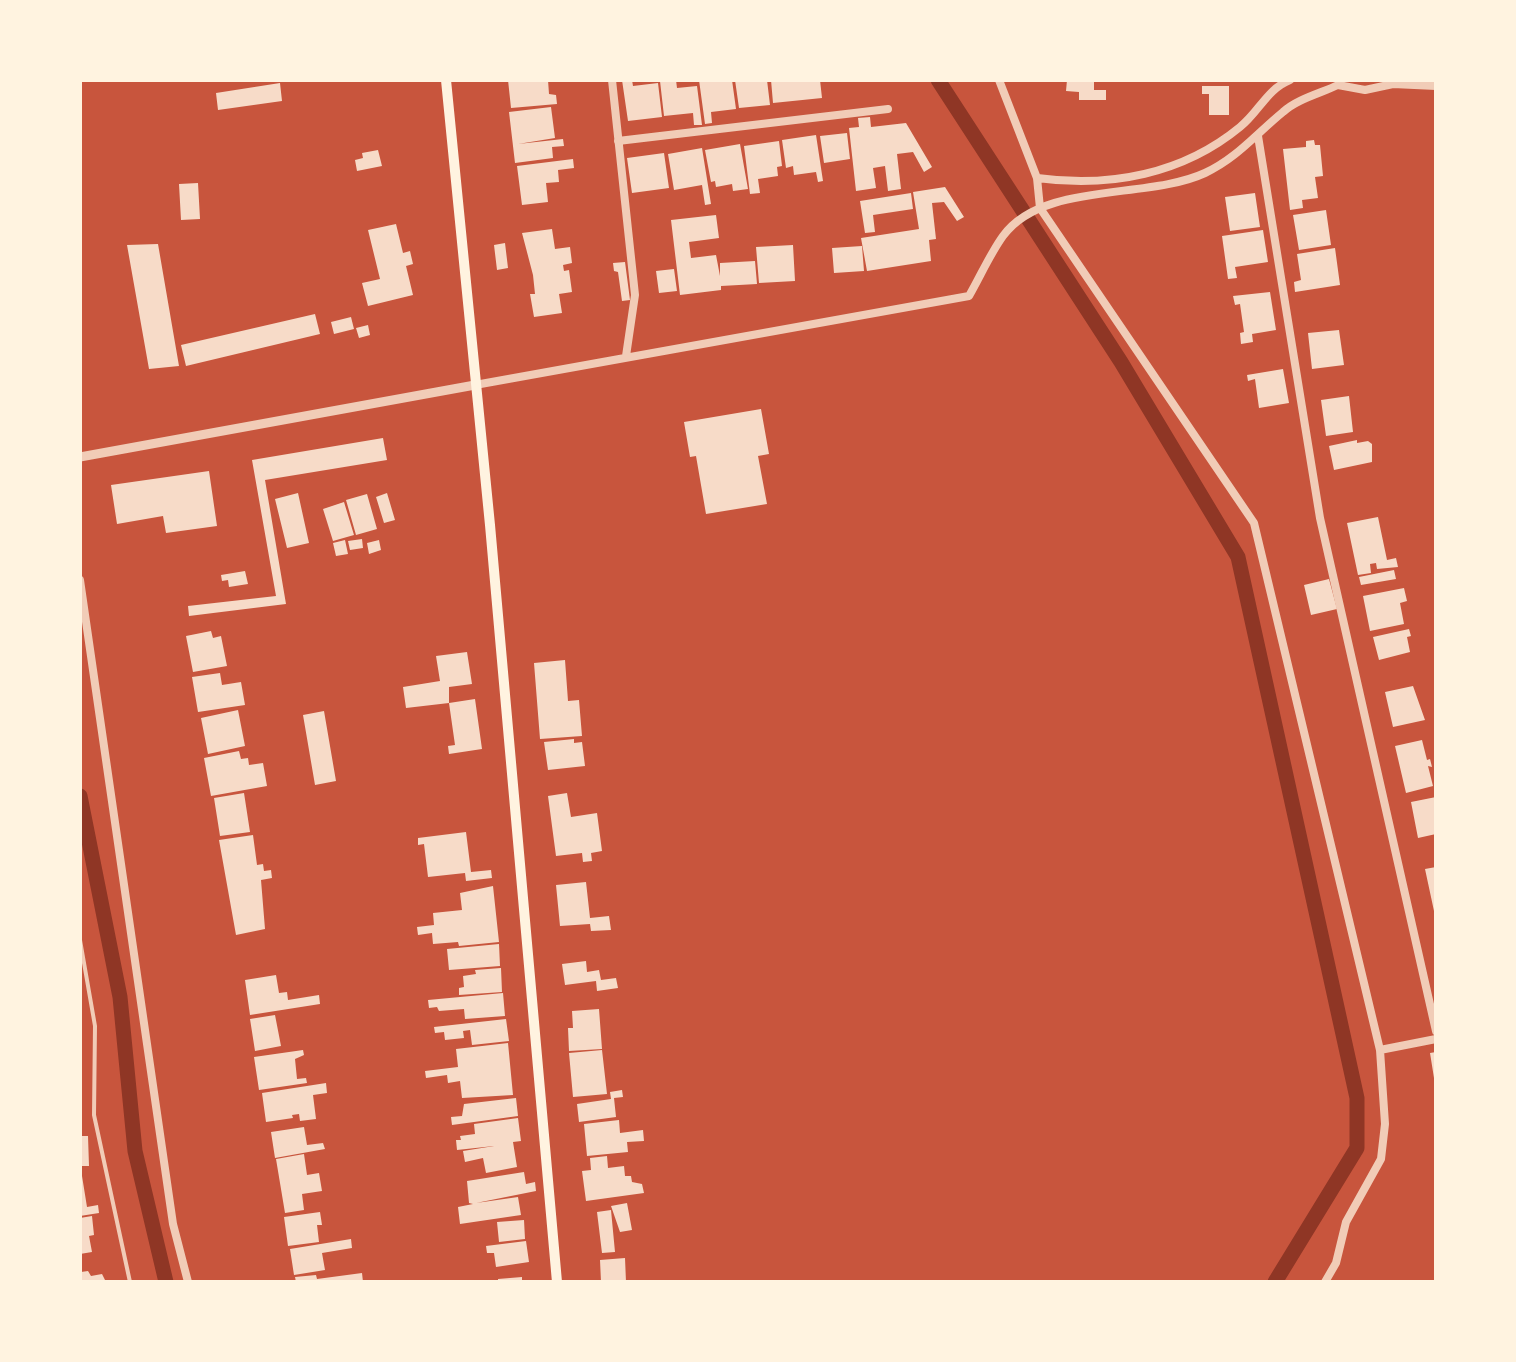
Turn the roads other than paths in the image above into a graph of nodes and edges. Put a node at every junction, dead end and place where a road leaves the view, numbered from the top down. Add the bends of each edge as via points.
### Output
1 (446, 80) edge
2 (612, 80) edge
3 (999, 80) edge
4 (1290, 80) edge
5 (1339, 82) edge
6 (1436, 86) edge
7 (888, 109) dead end
8 (1258, 136) junction
9 (618, 142) junction
10 (1037, 178) junction
11 (1040, 208) junction
12 (626, 356) junction
13 (475, 385) junction
14 (80, 457) edge
15 (80, 580) edge
16 (80, 940) edge
17 (1436, 1031) edge
18 (1436, 1039) edge
19 (1380, 1050) junction
20 (130, 1282) edge
21 (188, 1282) edge
22 (557, 1282) edge
23 (1324, 1282) edge

1 - 13 main road
2 - 9 street
3 - 10 street
4 - 10 street via 1276,86 1242,126 1164,170 1099,181
5 - 6 street via 1365,90
5 - 8 street via 1286,108
7 - 9 street
8 - 11 street via 1230,161 1189,180
8 - 17 street via 1320,518
9 - 12 street via 635,294
10 - 11 street
11 - 12 street via 1005,233 969,296
11 - 19 street via 1254,522
12 - 13 street
13 - 14 street
13 - 22 main road
15 - 21 street via 173,1224
16 - 20 lane via 95,1026 94,1114
18 - 19 street
19 - 23 street via 1381,1159 1346,1222

